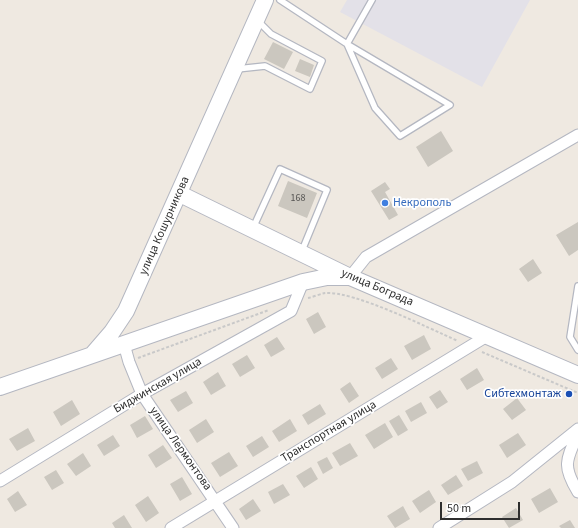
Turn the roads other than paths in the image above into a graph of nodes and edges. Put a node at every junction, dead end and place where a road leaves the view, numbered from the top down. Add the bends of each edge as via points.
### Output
1 (265, 0) edge
2 (280, 0) edge
3 (372, 0) edge
4 (256, 19) junction
5 (347, 44) junction
6 (233, 69) junction
7 (578, 135) edge
8 (180, 194) junction
9 (252, 229) junction
10 (301, 253) junction
11 (350, 277) junction
12 (303, 282) junction
13 (578, 286) edge
14 (487, 336) junction
15 (124, 344) junction
16 (578, 350) edge
17 (93, 354) junction
18 (578, 375) edge
19 (0, 387) edge
20 (142, 394) junction
21 (578, 429) edge
22 (578, 434) edge
23 (0, 481) edge
24 (578, 492) edge
25 (216, 501) junction
26 (171, 528) edge
27 (233, 528) edge
28 (439, 528) edge

1 - 4 main road, улица Кошурникова
2 - 5 lane
3 - 5 lane
4 - 6 main road, улица Кошурникова
4 - 6 lane via 271,34 322,61 310,89 265,66
5 - 5 lane via 375,108 400,136 450,105
6 - 8 main road, улица Кошурникова
7 - 11 street via 366,257
8 - 9 main road, улица Бограда
8 - 17 main road, улица Кошурникова via 126,311
9 - 10 main road, улица Бограда
9 - 10 lane via 280,169 327,190
10 - 11 main road, улица Бограда
11 - 12 main road via 327,277
11 - 14 main road, улица Бограда
12 - 15 main road
12 - 20 street, Биджинская улица via 291,311
13 - 16 lane via 570,337
14 - 18 main road, улица Бограда
14 - 25 street, Транспортная улица
15 - 17 main road
15 - 20 street, улица Лермонтова
17 - 19 main road, улица Кошурникова
20 - 23 street, Биджинская улица
20 - 25 street, улица Лермонтова
21 - 28 street via 512,482
22 - 24 street via 567,458 569,477
25 - 26 street, Транспортная улица
25 - 27 street, улица Лермонтова

